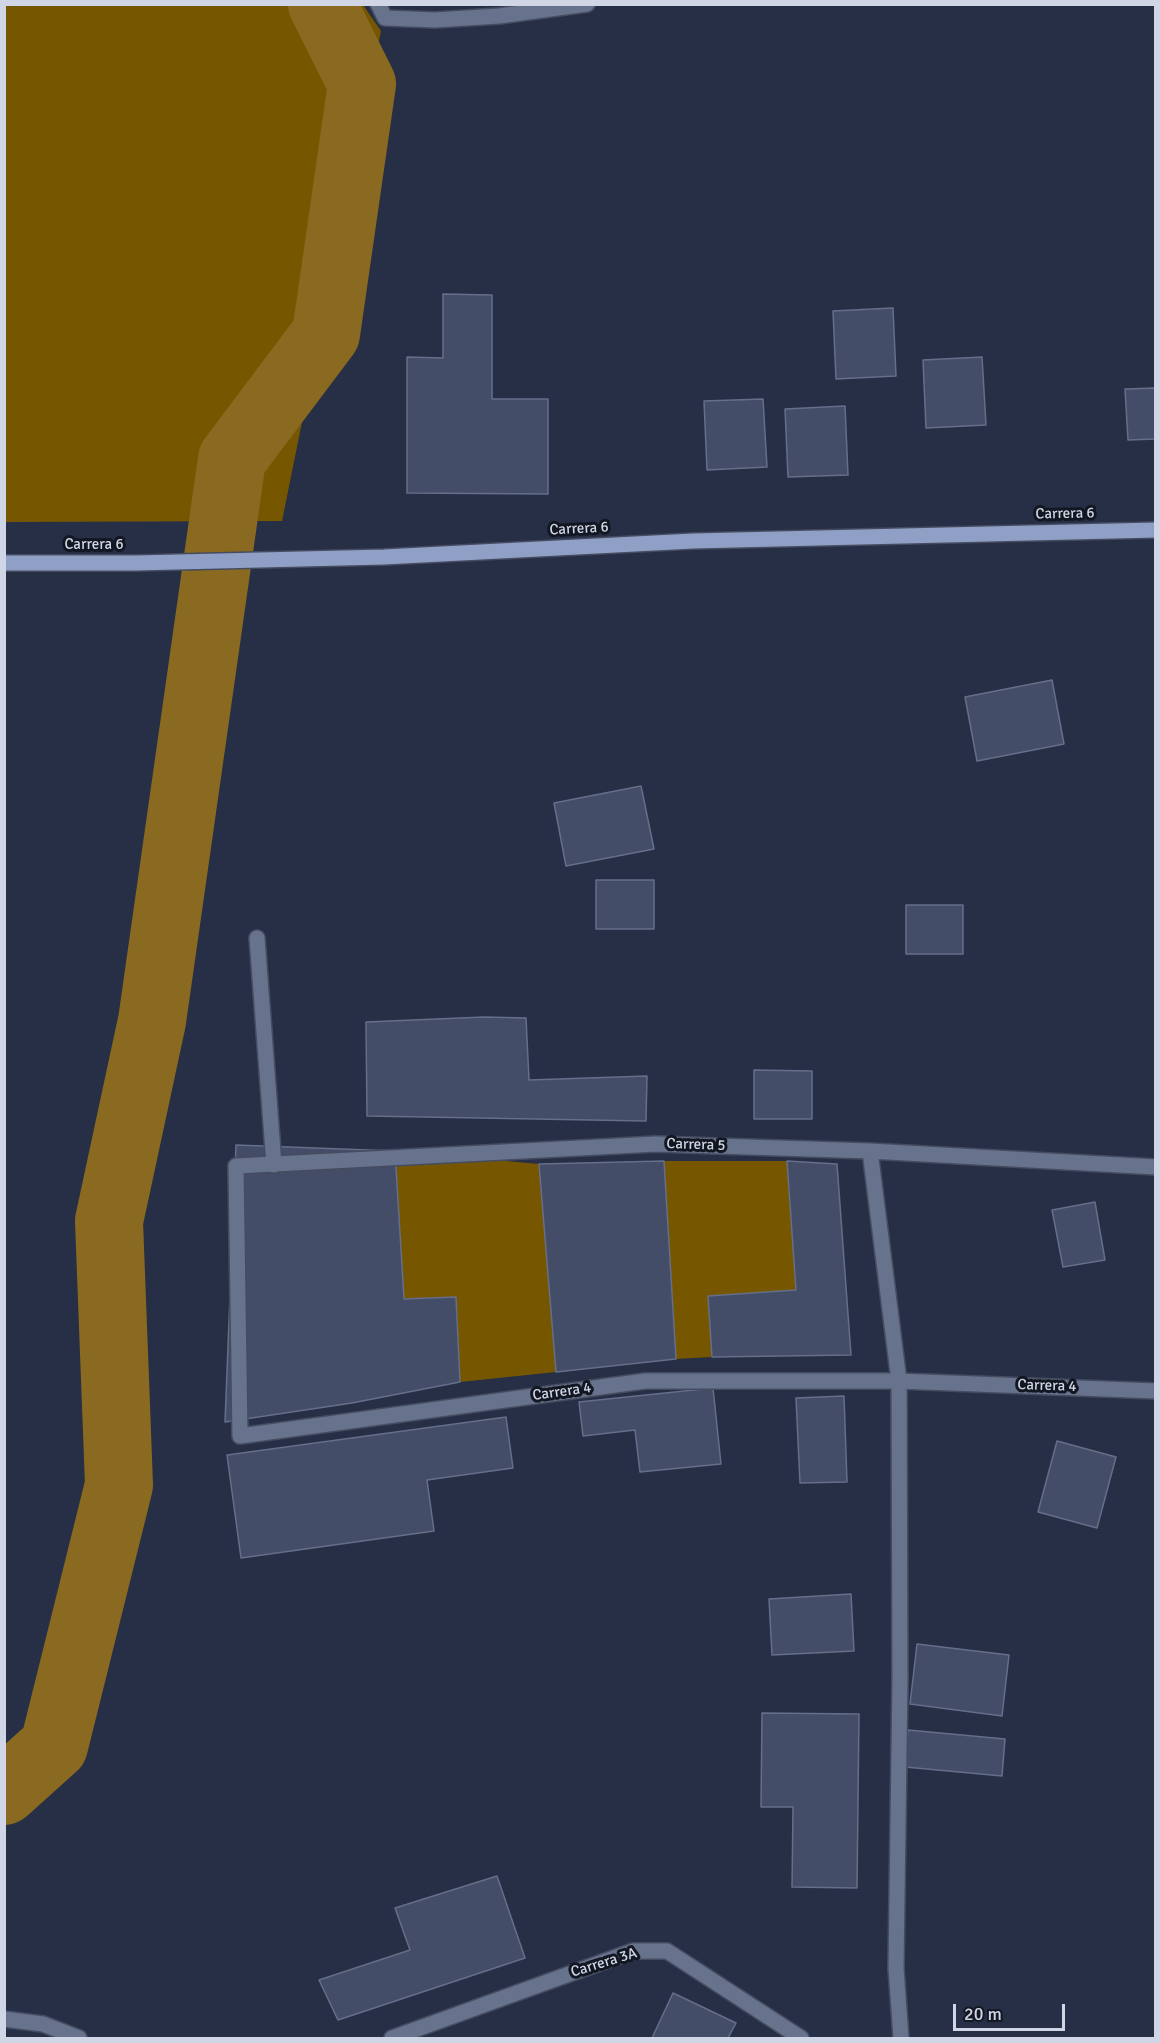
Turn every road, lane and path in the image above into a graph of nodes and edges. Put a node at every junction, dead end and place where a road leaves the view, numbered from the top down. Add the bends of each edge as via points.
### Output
1 (378, 4) edge
2 (587, 4) edge
3 (1155, 530) edge
4 (4, 563) edge
5 (257, 938) dead end
6 (870, 1151) junction
7 (274, 1165) junction
8 (236, 1166) joint
9 (1155, 1167) edge
10 (899, 1381) junction
11 (1155, 1390) edge
12 (4, 2019) edge
13 (79, 2038) edge
14 (392, 2038) edge
15 (801, 2038) edge
16 (901, 2038) edge

1 - 2 street via 385,18 435,20
3 - 4 main road, Carrera 6 via 693,541 384,557
5 - 7 street
6 - 7 street, Carrera 5 via 656,1144
6 - 9 street, Carrera 5
6 - 10 street
7 - 8 street, Carrera 5
8 - 10 street, Carrera 4 via 240,1436 645,1381
10 - 11 street, Carrera 4
10 - 16 street via 896,1968
12 - 13 street via 43,2024
14 - 15 street, Carrera 3A via 600,1961 633,1951 667,1951

